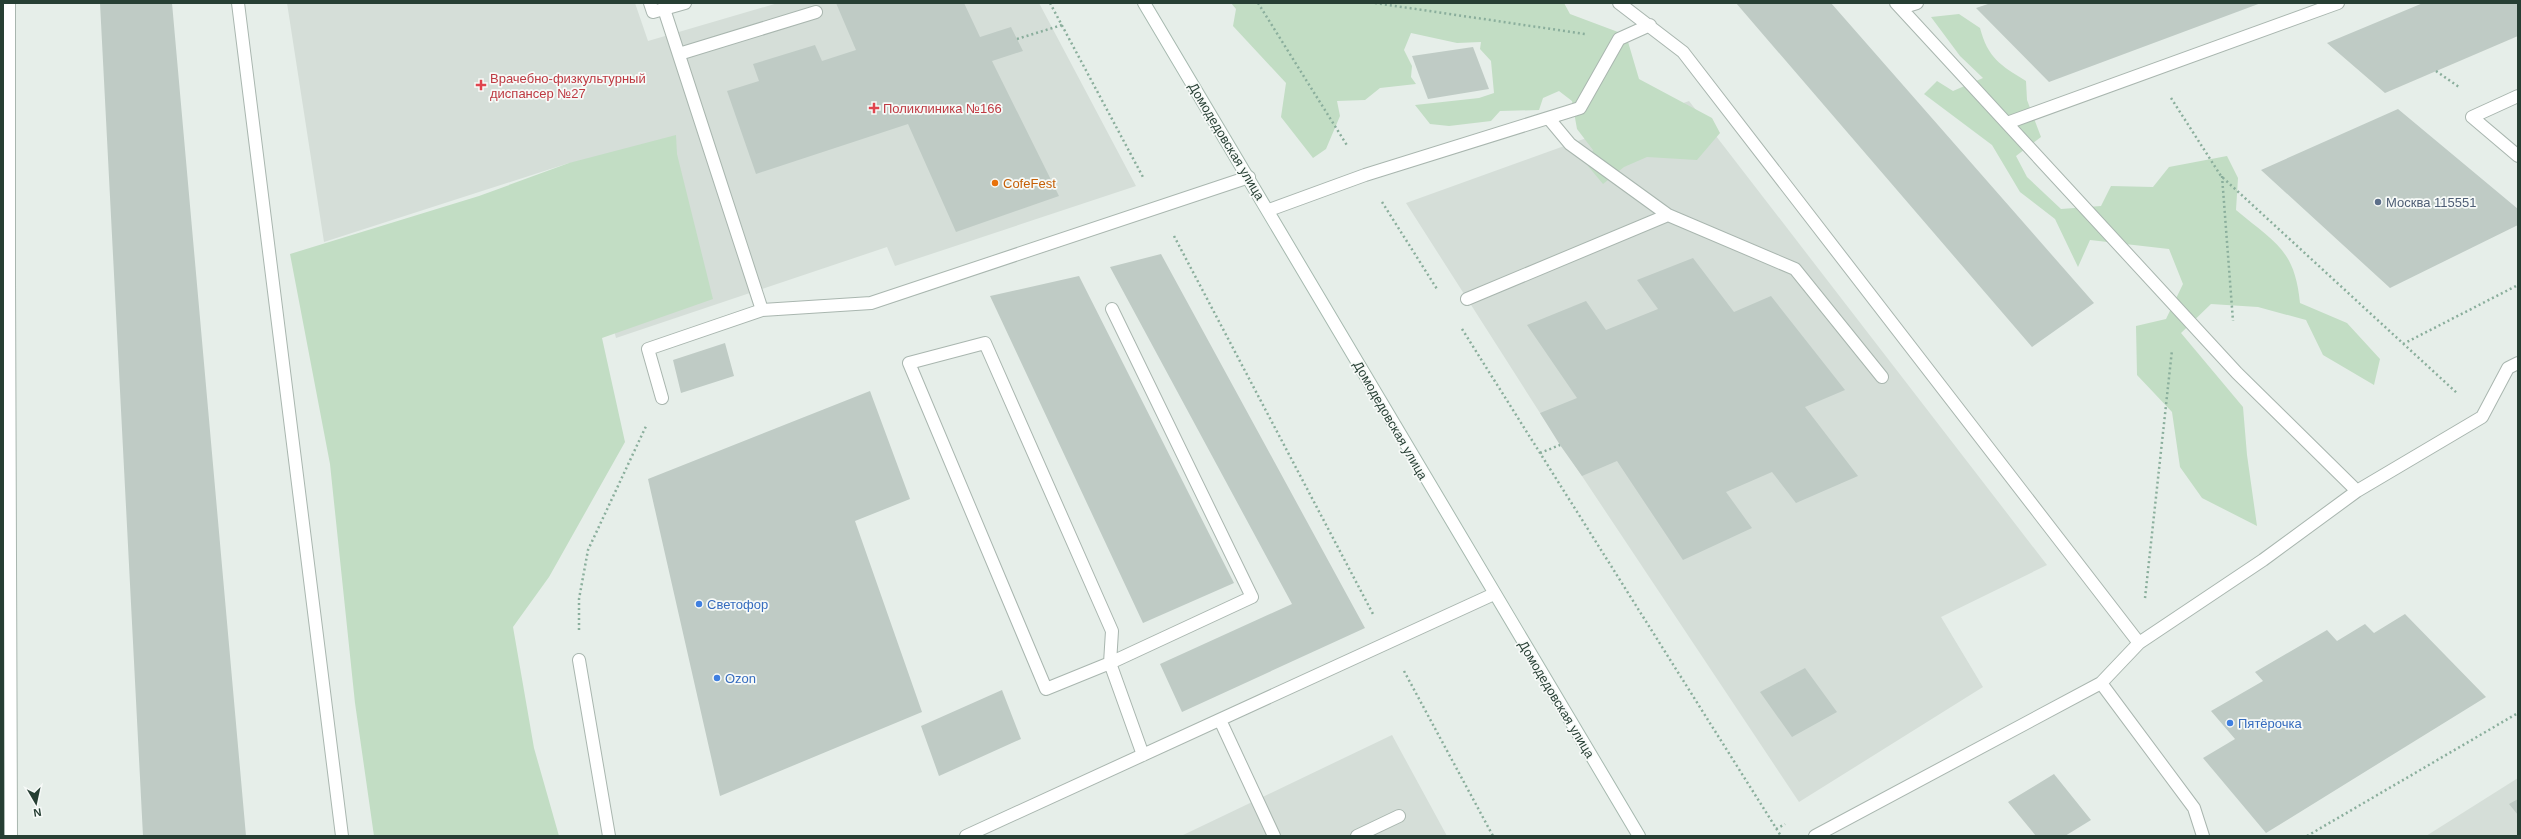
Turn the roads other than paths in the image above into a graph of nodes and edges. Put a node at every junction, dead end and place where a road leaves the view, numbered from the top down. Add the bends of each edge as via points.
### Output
1 (9, 3) edge
2 (238, 3) edge
3 (650, 3) edge
4 (685, 3) edge
5 (1144, 3) edge
6 (1619, 3) edge
7 (1917, 3) edge
8 (2338, 3) edge
9 (1899, 6) edge
10 (664, 9) junction
11 (816, 12) dead end
12 (1650, 25) junction
13 (679, 54) junction
14 (2518, 96) edge
15 (1550, 120) junction
16 (2007, 124) junction
17 (6, 145) edge
18 (2518, 156) edge
19 (1249, 178) junction
20 (1269, 210) junction
21 (1668, 215) junction
22 (6, 280) edge
23 (1467, 299) dead end
24 (1112, 309) dead end
25 (762, 310) junction
26 (2518, 362) edge
27 (1882, 377) dead end
28 (662, 398) road end
29 (2357, 491) junction
30 (1494, 594) junction
31 (2139, 643) junction
32 (579, 660) road end
33 (1110, 663) junction
34 (2101, 683) junction
35 (1220, 720) junction
36 (1143, 755) junction
37 (1399, 816) dead end
38 (11, 836) edge
39 (342, 836) edge
40 (609, 836) edge
41 (966, 836) edge
42 (1274, 836) edge
43 (1357, 836) edge
44 (1639, 836) edge
45 (1815, 836) edge
46 (2203, 836) edge

1 - 17 street
2 - 39 street
3 - 10 street via 653,12
4 - 10 street
5 - 19 street, Домодедовская улица
6 - 12 street
7 - 9 street
8 - 16 street
9 - 16 street
10 - 13 street
11 - 13 street
12 - 15 street via 1618,39 1580,108
12 - 31 street via 1683,52
13 - 25 street
14 - 18 street via 2472,117
15 - 20 street via 1365,175
15 - 21 street via 1570,144
16 - 29 street via 2237,373
17 - 22 street
19 - 20 street, Домодедовская улица
19 - 25 street via 870,303
20 - 30 street, Домодедовская улица
21 - 23 street
21 - 27 street via 1795,269
22 - 38 street
24 - 33 street via 1252,597
25 - 28 street via 648,349
26 - 29 street via 2508,368 2482,417
29 - 31 street via 2263,560
30 - 35 street
30 - 44 street, Домодедовская улица
31 - 34 street
32 - 40 street
33 - 33 street via 1112,631 985,343 909,363 1046,689
33 - 36 street
34 - 45 street
34 - 46 street via 2194,808
35 - 36 street
35 - 42 street
36 - 41 street
37 - 43 street

